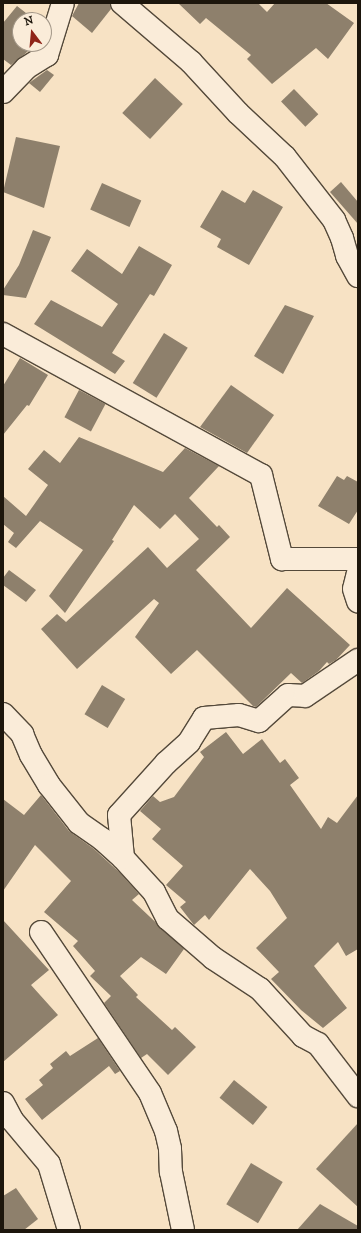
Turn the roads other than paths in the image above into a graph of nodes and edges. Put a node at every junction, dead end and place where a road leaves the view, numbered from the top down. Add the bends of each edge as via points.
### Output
1 (63, 3) edge
2 (122, 3) edge
3 (3, 92) edge
4 (358, 276) edge
5 (3, 334) edge
6 (358, 559) edge
7 (358, 573) edge
8 (358, 601) edge
9 (358, 660) edge
10 (3, 714) edge
11 (123, 858) junction
12 (41, 932) dead end
13 (358, 1096) edge
14 (3, 1103) edge
15 (69, 1230) edge
16 (183, 1230) edge

1 - 3 street via 47,56 26,68
2 - 4 street via 191,62 238,113 285,157 334,220 347,256
5 - 6 street via 261,475 282,559
7 - 8 street via 354,589
9 - 11 street via 305,696 288,695 259,721 239,715 204,718 189,742 119,814
10 - 11 street via 22,734 48,785 79,823
11 - 13 street via 154,892 168,919 213,958 260,989 303,1036 318,1044
12 - 16 street via 150,1092 166,1131 171,1172
14 - 15 street via 12,1120 49,1164

